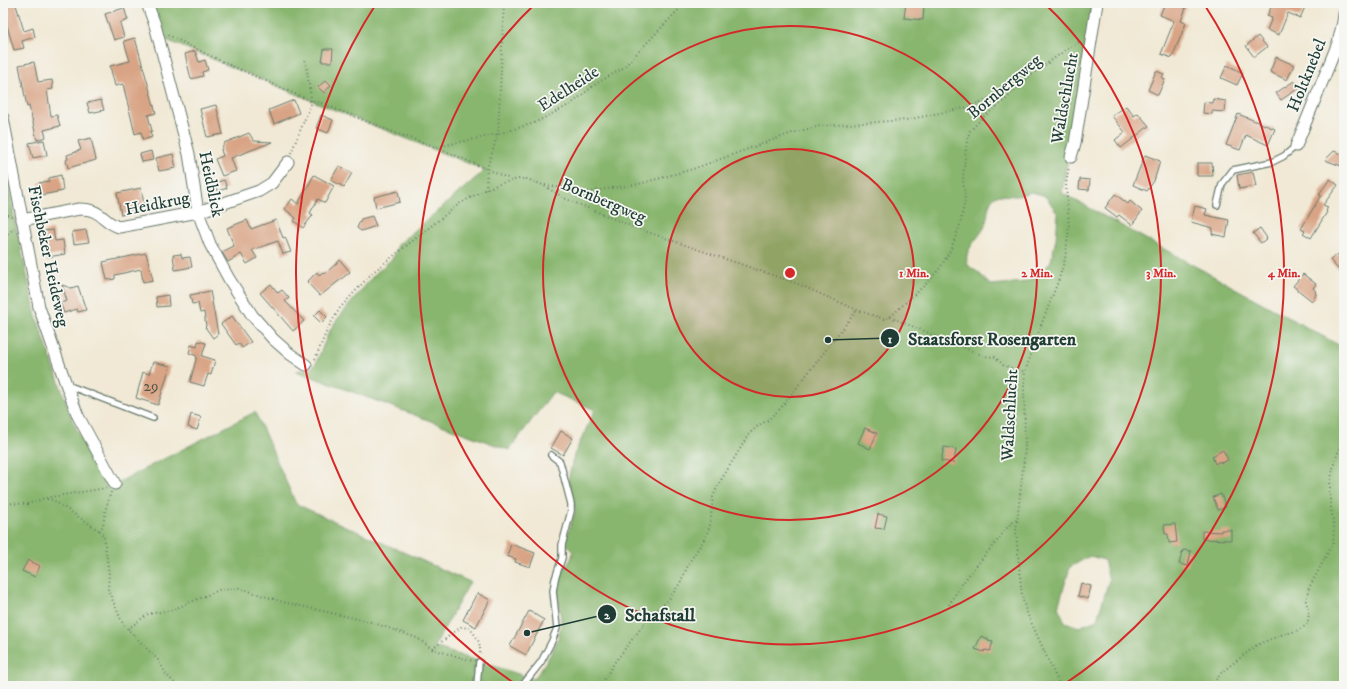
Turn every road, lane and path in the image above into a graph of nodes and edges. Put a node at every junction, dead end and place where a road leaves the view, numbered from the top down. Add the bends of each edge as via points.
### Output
1 (147, 3) edge
2 (504, 3) edge
3 (685, 3) edge
4 (1097, 3) edge
5 (1344, 14) edge
6 (155, 25) junction
7 (1092, 34) junction
8 (305, 58) dead end
9 (1023, 82) junction
10 (311, 101) junction
11 (3, 118) edge
12 (498, 134) junction
13 (1296, 146) joint
14 (436, 147) junction
15 (1071, 157) joint
16 (288, 162) joint
17 (487, 168) junction
18 (511, 180) junction
19 (543, 185) junction
20 (486, 189) junction
21 (1217, 205) dead end
22 (198, 212) junction
23 (22, 220) junction
24 (856, 310) junction
25 (890, 318) junction
26 (306, 364) joint
27 (1026, 372) junction
28 (66, 384) junction
29 (153, 418) dead end
30 (1344, 435) edge
31 (551, 455) dead end
32 (115, 484) dead end
33 (45, 498) junction
34 (3, 503) edge
35 (1017, 520) junction
36 (100, 531) junction
37 (949, 605) dead end
38 (128, 629) junction
39 (432, 649) junction
40 (479, 662) junction
41 (177, 686) edge
42 (477, 686) edge
43 (522, 686) edge
44 (600, 686) edge
45 (1060, 686) edge
46 (1211, 686) edge

1 - 6 street, Heidblick
2 - 12 path
3 - 12 path, Edelheide via 624,68 597,83 571,104 534,123
4 - 7 street, Waldschlucht
5 - 13 street, Holtknebel via 1338,43
6 - 10 path, Bornbergweg via 171,38
6 - 22 street, Heidblick via 189,154
7 - 9 path, Bornbergweg
7 - 15 street, Waldschlucht
8 - 10 path
9 - 19 path via 969,107 906,120 820,126 693,169 639,184 586,192
9 - 25 path, Bornbergweg via 970,131 963,177 965,200 960,225 950,251 929,281
10 - 14 path, Bornbergweg
10 - 16 path
11 - 23 street, Fischbeker Heideweg
12 - 14 path, Edelheide
12 - 17 path
13 - 21 lane via 1272,162 1233,170 1222,184
14 - 17 path, Bornbergweg
15 - 27 path, Waldschlucht via 1067,177 1069,227 1065,259
16 - 22 street, Heidkrug via 272,183 259,191
17 - 18 path, Bornbergweg
17 - 20 path
18 - 19 path, Bornbergweg via 527,179
18 - 20 path
19 - 24 path, Bornbergweg via 564,198 636,228 798,284
20 - 26 path via 459,204 372,272 340,308 313,362
22 - 23 street, Heidkrug via 119,227 97,212 86,209
22 - 26 street, Heidblick via 217,258 252,315 273,339
23 - 28 street, Fischbeker Heideweg via 39,307
24 - 25 path, Bornbergweg via 884,319
24 - 44 path via 780,409 749,434 718,485 713,496 710,526 680,584 670,598 646,620
25 - 27 path, Bornbergweg via 984,356 995,357 1003,365
27 - 35 path, Waldschlucht via 1025,449
28 - 29 lane
28 - 32 street, Fischbeker Heideweg via 78,416
30 - 46 path via 1330,484 1333,543 1309,588 1306,601 1308,622 1296,631 1257,645 1222,672
31 - 43 lane via 560,462 571,504 562,545 562,558 553,591 557,628 540,662
33 - 34 path via 28,504
33 - 36 path via 53,500
33 - 36 path via 111,487
35 - 37 path via 978,563
35 - 45 path, Waldschlucht via 1022,596 1026,611
36 - 38 path via 104,537 109,574 108,590 122,624
38 - 39 path via 148,614 172,610 219,590 239,588 283,602 371,622 417,638
38 - 41 path via 160,661 166,674
39 - 40 path
39 - 40 path via 461,628 469,628 479,641
40 - 42 lane

